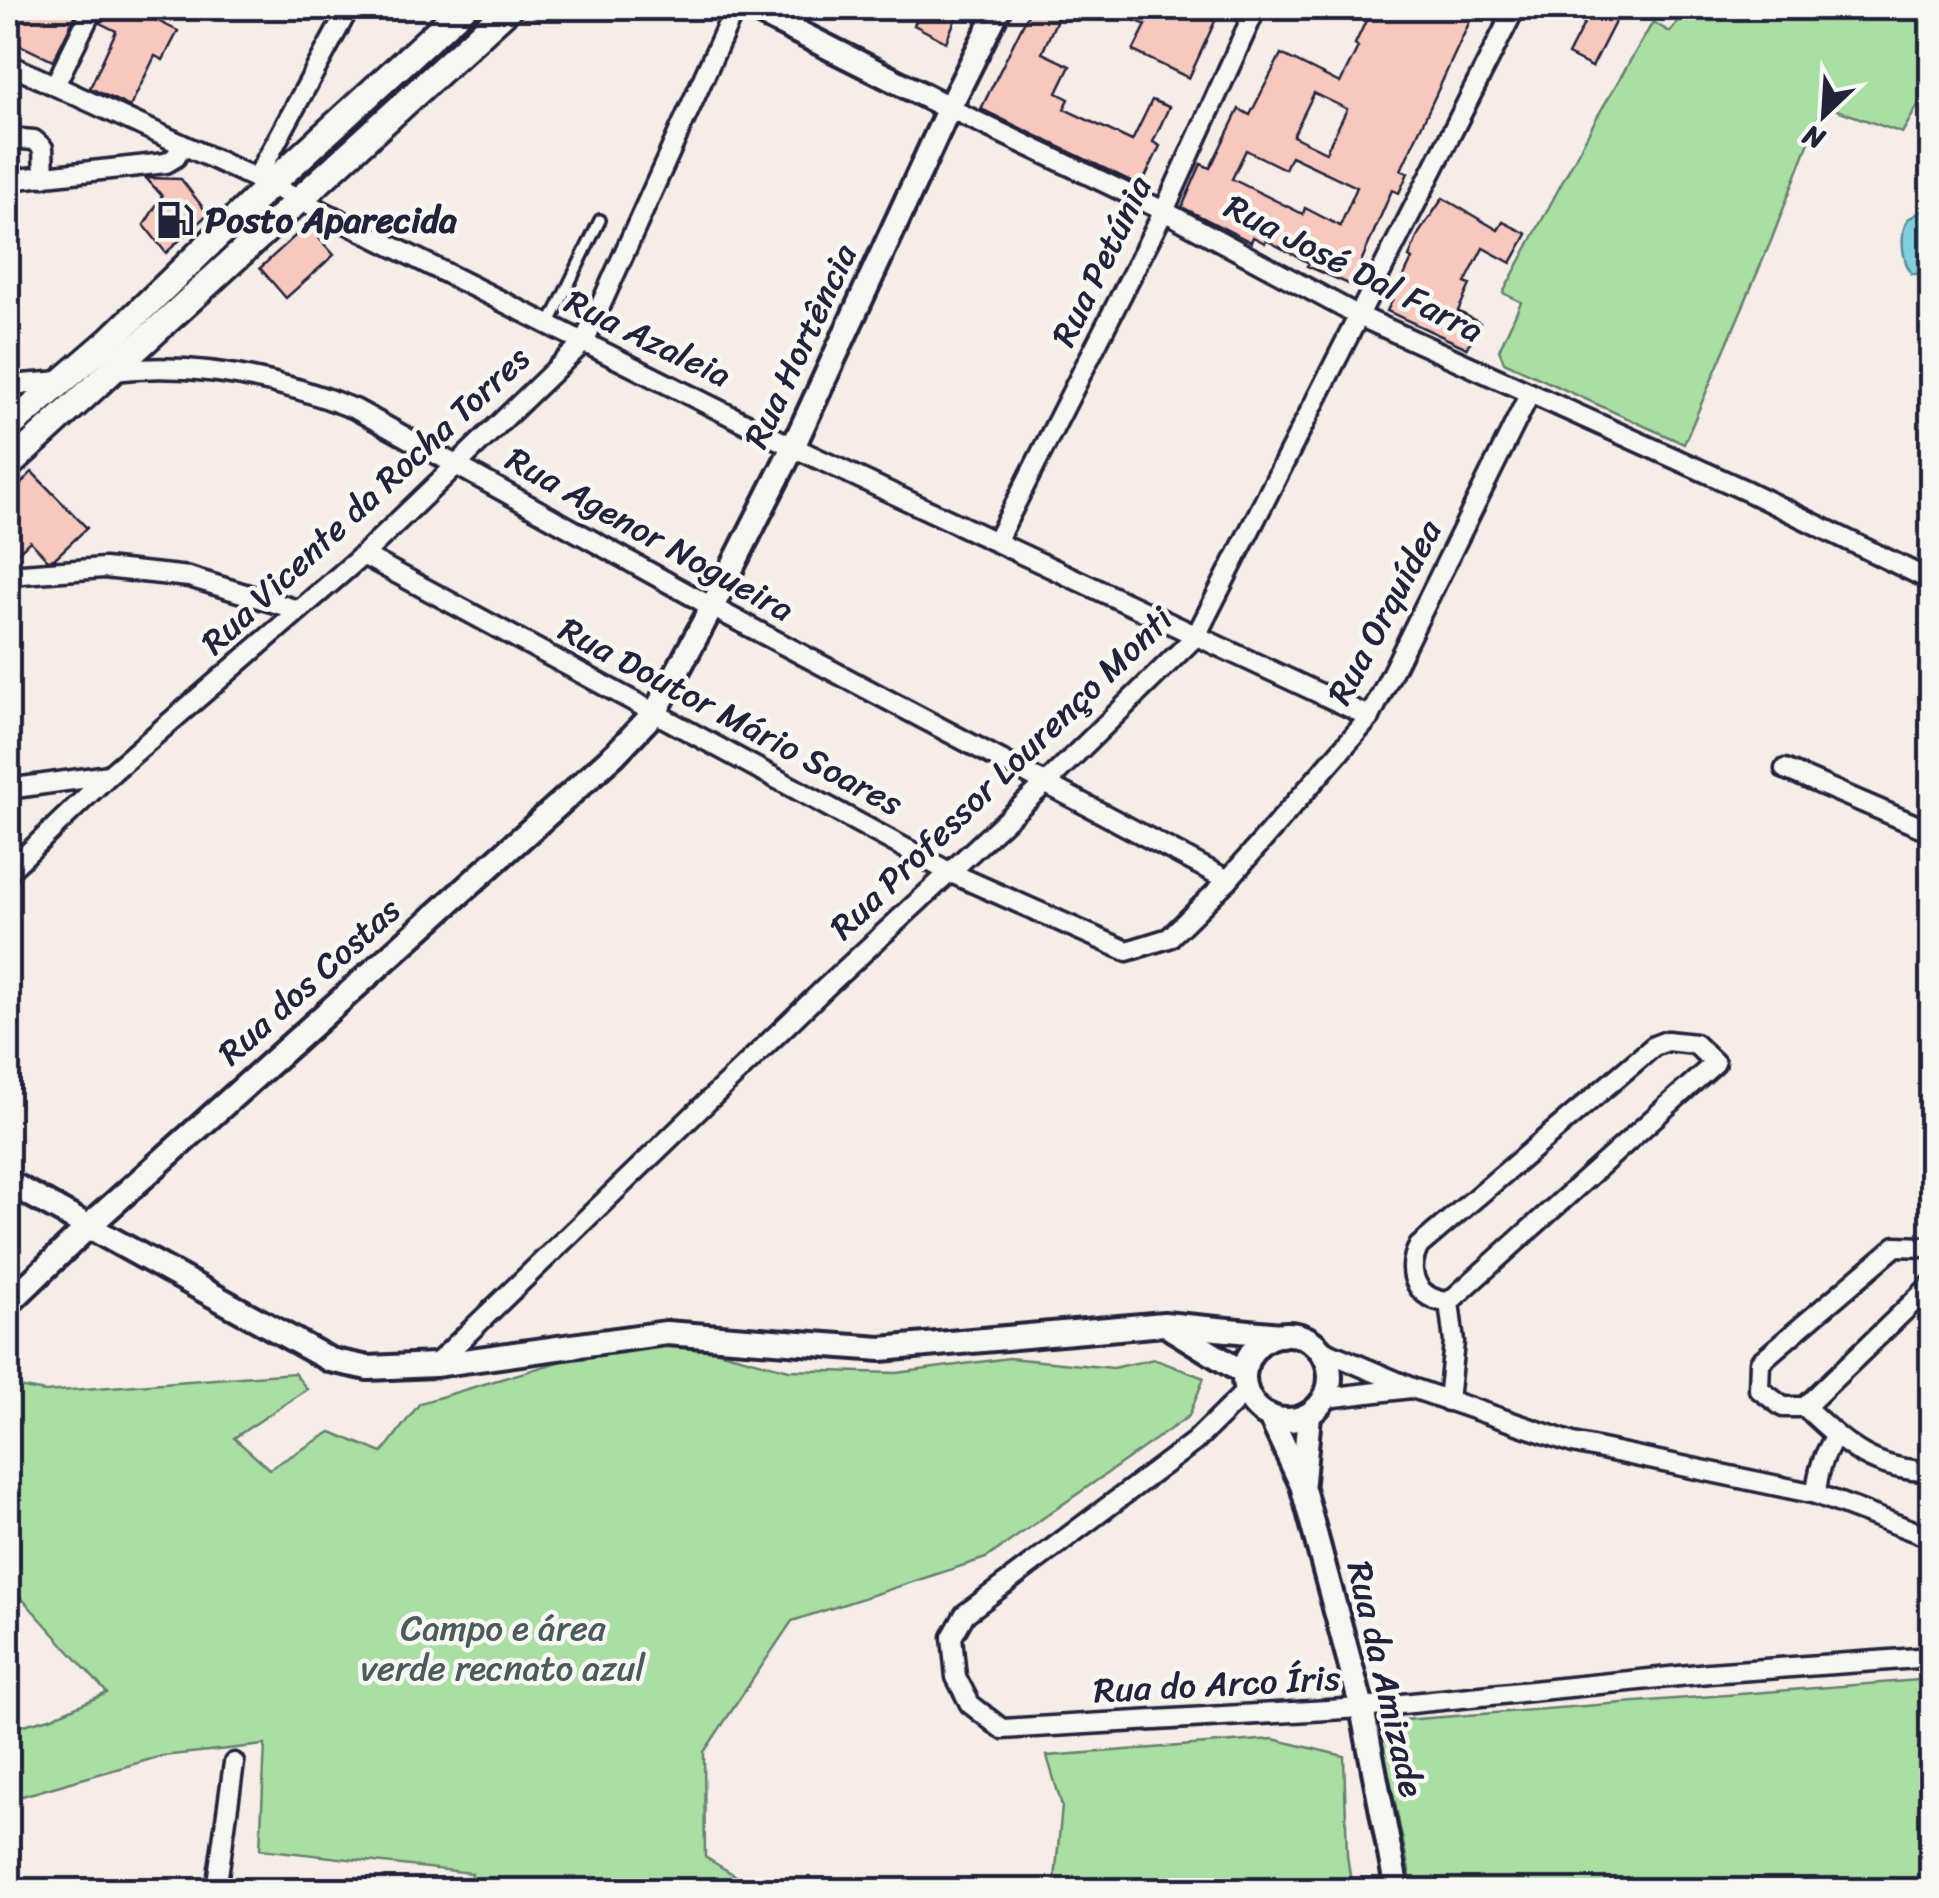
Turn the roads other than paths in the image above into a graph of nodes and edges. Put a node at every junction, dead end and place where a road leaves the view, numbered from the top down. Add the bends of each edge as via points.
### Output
1 (92, 8) edge
2 (349, 8) edge
3 (463, 8) edge
4 (509, 8) edge
5 (736, 8) edge
6 (750, 8) edge
7 (999, 8) edge
8 (1256, 8) edge
9 (1515, 8) edge
10 (8, 64) edge
11 (56, 85) junction
12 (949, 108) junction
13 (8, 138) edge
14 (181, 145) junction
15 (44, 177) junction
16 (8, 180) edge
17 (264, 182) junction
18 (297, 198) junction
19 (1164, 211) junction
20 (600, 220) dead end
21 (1358, 316) junction
22 (548, 326) junction
23 (584, 342) junction
24 (116, 370) junction
25 (58, 382) junction
26 (8, 385) edge
27 (1530, 393) junction
28 (8, 428) edge
29 (793, 446) junction
30 (456, 464) junction
31 (8, 466) edge
32 (997, 540) junction
33 (363, 555) junction
34 (8, 574) edge
35 (1932, 581) edge
36 (712, 607) junction
37 (298, 610) junction
38 (1196, 636) junction
39 (656, 711) junction
40 (1370, 718) junction
41 (1786, 769) dead end
42 (108, 776) junction
43 (1046, 783) junction
44 (8, 790) edge
45 (1932, 832) edge
46 (8, 872) edge
47 (949, 872) junction
48 (1228, 880) junction
49 (1126, 951) joint
50 (8, 1182) edge
51 (90, 1225) junction
52 (1932, 1250) edge
53 (1932, 1284) edge
54 (1449, 1302) junction
55 (8, 1304) edge
56 (1164, 1324) junction
57 (1281, 1335) junction
58 (1323, 1350) junction
59 (435, 1365) junction
60 (1244, 1382) junction
61 (1412, 1388) junction
62 (1448, 1401) junction
63 (1318, 1406) junction
64 (1805, 1407) junction
65 (1270, 1416) junction
66 (1836, 1436) junction
67 (1932, 1471) edge
68 (1302, 1485) junction
69 (1816, 1494) junction
70 (1932, 1538) edge
71 (1932, 1657) edge
72 (1362, 1708) junction
73 (234, 1763) dead end
74 (216, 1890) edge
75 (1397, 1890) edge

1 - 11 street
2 - 17 street
3 - 17 main road
4 - 18 main road
5 - 23 street, Rua Vicente da Rocha Torres
6 - 12 street, Rua José Dal Farra
7 - 12 street, Rua Hortência
8 - 19 street, Rua Petúnia
9 - 21 street, Rua Professor Lourenço Monti
10 - 11 street, Rua Azaleia
11 - 14 street, Rua Azaleia
12 - 19 street, Rua José Dal Farra
12 - 29 street, Rua Hortência
13 - 15 street via 34,140 43,148
14 - 15 street via 166,162
14 - 17 street, Rua Azaleia
15 - 16 street
17 - 18 street, Rua Azaleia
17 - 25 main road via 110,340
18 - 22 street, Rua Azaleia
18 - 24 main road
19 - 21 street, Rua José Dal Farra
19 - 32 street, Rua Petúnia
20 - 22 lane
21 - 27 street, Rua José Dal Farra
21 - 38 street, Rua Professor Lourenço Monti
22 - 23 street, Rua Azaleia
23 - 29 street, Rua Azaleia
23 - 30 street, Rua Vicente da Rocha Torres
24 - 25 street, Rua Agenor Nogueira
24 - 30 street, Rua Agenor Nogueira via 200,368 308,390
24 - 31 main road
25 - 26 street, Rua Agenor Nogueira
25 - 28 main road
27 - 35 street, Rua José Dal Farra
27 - 40 street, Rua Orquídea
29 - 32 street, Rua Azaleia
29 - 36 street, Rua Hortência
30 - 33 street, Rua Vicente da Rocha Torres
30 - 36 street, Rua Agenor Nogueira
32 - 38 street, Rua Azaleia
33 - 37 street, Rua Vicente da Rocha Torres
33 - 39 street, Rua Doutor Mário Soares
34 - 37 street via 104,568 189,576
36 - 39 street, Rua Hortência
36 - 43 street, Rua Agenor Nogueira
37 - 42 street, Rua Vicente da Rocha Torres
38 - 40 street, Rua Azaleia
38 - 43 street, Rua Professor Lourenço Monti
39 - 47 street, Rua Doutor Mário Soares
39 - 51 street, Rua dos Costas
40 - 48 street, Rua Orquídea
41 - 45 street
42 - 44 street
42 - 46 street, Rua Vicente da Rocha Torres
43 - 47 street, Rua Professor Lourenço Monti
43 - 48 street, Rua Agenor Nogueira
47 - 49 street, Rua Doutor Mário Soares
47 - 59 street, Rua Professor Lourenço Monti
48 - 49 street, Rua Orquídea via 1169,938
50 - 51 street
51 - 55 street, Rua dos Costas
51 - 59 street via 330,1360 368,1368
52 - 64 street via 1896,1246 1760,1362 1759,1389 1783,1407
53 - 64 street
54 - 54 street via 1715,1063 1706,1052 1681,1041 1654,1046 1418,1246 1413,1279 1427,1297
54 - 62 street via 1454,1342
56 - 57 street
56 - 59 street via 881,1349 666,1333
56 - 60 street
57 - 58 street via 1299,1336
57 - 60 street via 1266,1336 1252,1348
58 - 61 street
58 - 63 street via 1331,1379
60 - 65 street
60 - 72 street, Rua do Arco Íris via 1194,1442 965,1614 952,1638 956,1677 970,1704 1002,1729
61 - 62 street
61 - 63 street
62 - 69 street via 1573,1443
63 - 65 street via 1282,1420
63 - 68 street, Rua da Amizade
64 - 66 street
65 - 68 street, Rua da Amizade
66 - 67 street via 1889,1467
66 - 69 street via 1821,1463
68 - 72 street, Rua da Amizade
69 - 70 street
71 - 72 street, Rua do Arco Íris
72 - 75 street, Rua da Amizade
73 - 74 street

